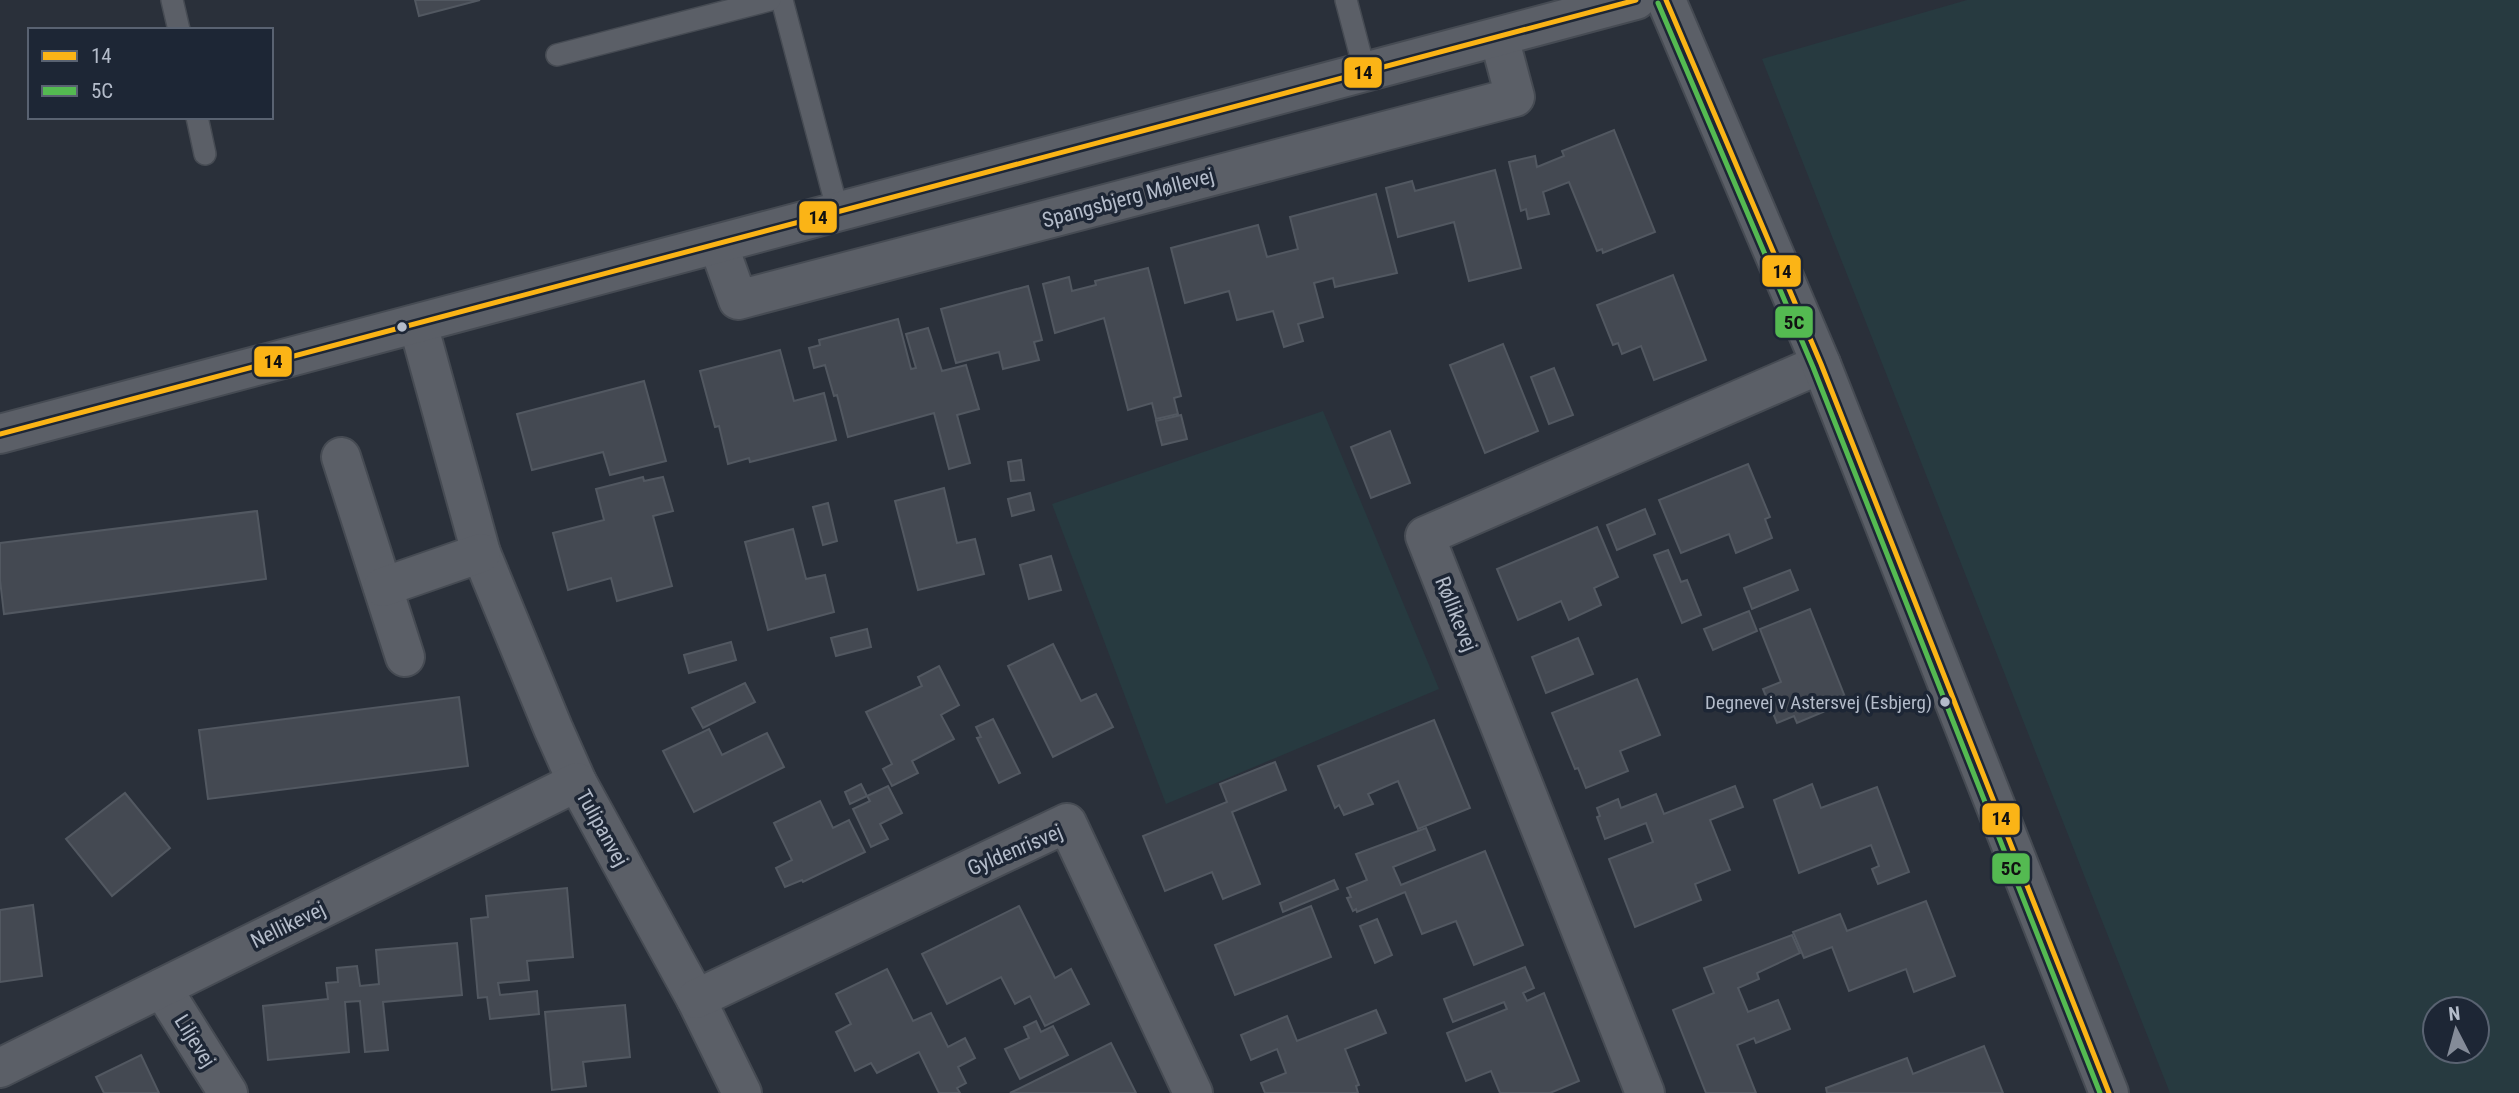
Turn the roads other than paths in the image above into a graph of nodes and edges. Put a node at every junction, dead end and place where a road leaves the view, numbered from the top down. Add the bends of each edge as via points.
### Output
1 (172, 0) edge
2 (770, 0) edge
3 (782, 0) edge
4 (1346, 0) edge
5 (1636, 0) edge
6 (1666, 0) edge
7 (179, 28) edge
8 (1499, 37) junction
9 (557, 55) dead end
10 (1365, 72) junction
11 (197, 119) edge
12 (205, 154) dead end
13 (838, 212) junction
14 (718, 244) junction
15 (418, 324) junction
16 (1821, 364) junction
17 (0, 435) edge
18 (341, 457) dead end
19 (481, 553) junction
20 (383, 587) junction
21 (405, 657) dead end
22 (577, 782) junction
23 (162, 988) junction
24 (696, 999) junction
25 (0, 1068) edge
26 (228, 1093) edge
27 (742, 1093) edge
28 (1193, 1093) edge
29 (1645, 1093) edge
30 (2109, 1093) edge

1 - 7 lane
2 - 9 lane
3 - 13 lane
4 - 10 lane
5 - 8 street
6 - 16 street
8 - 10 street
8 - 14 street, Spangsbjerg Møllevej via 1516,97 738,300
10 - 13 street
11 - 12 lane
13 - 14 street
14 - 15 street
15 - 17 street
15 - 19 street, Tulipanvej
16 - 29 street, Røllikevej via 1425,536
16 - 30 street
18 - 20 street
19 - 20 street
19 - 22 street, Tulipanvej
20 - 21 street
22 - 23 street, Nellikevej
22 - 24 street, Tulipanvej
23 - 25 street, Nellikevej
23 - 26 street, Liljevej
24 - 27 street, Tulipanvej
24 - 28 street, Gyldenrisvej via 1067,823

